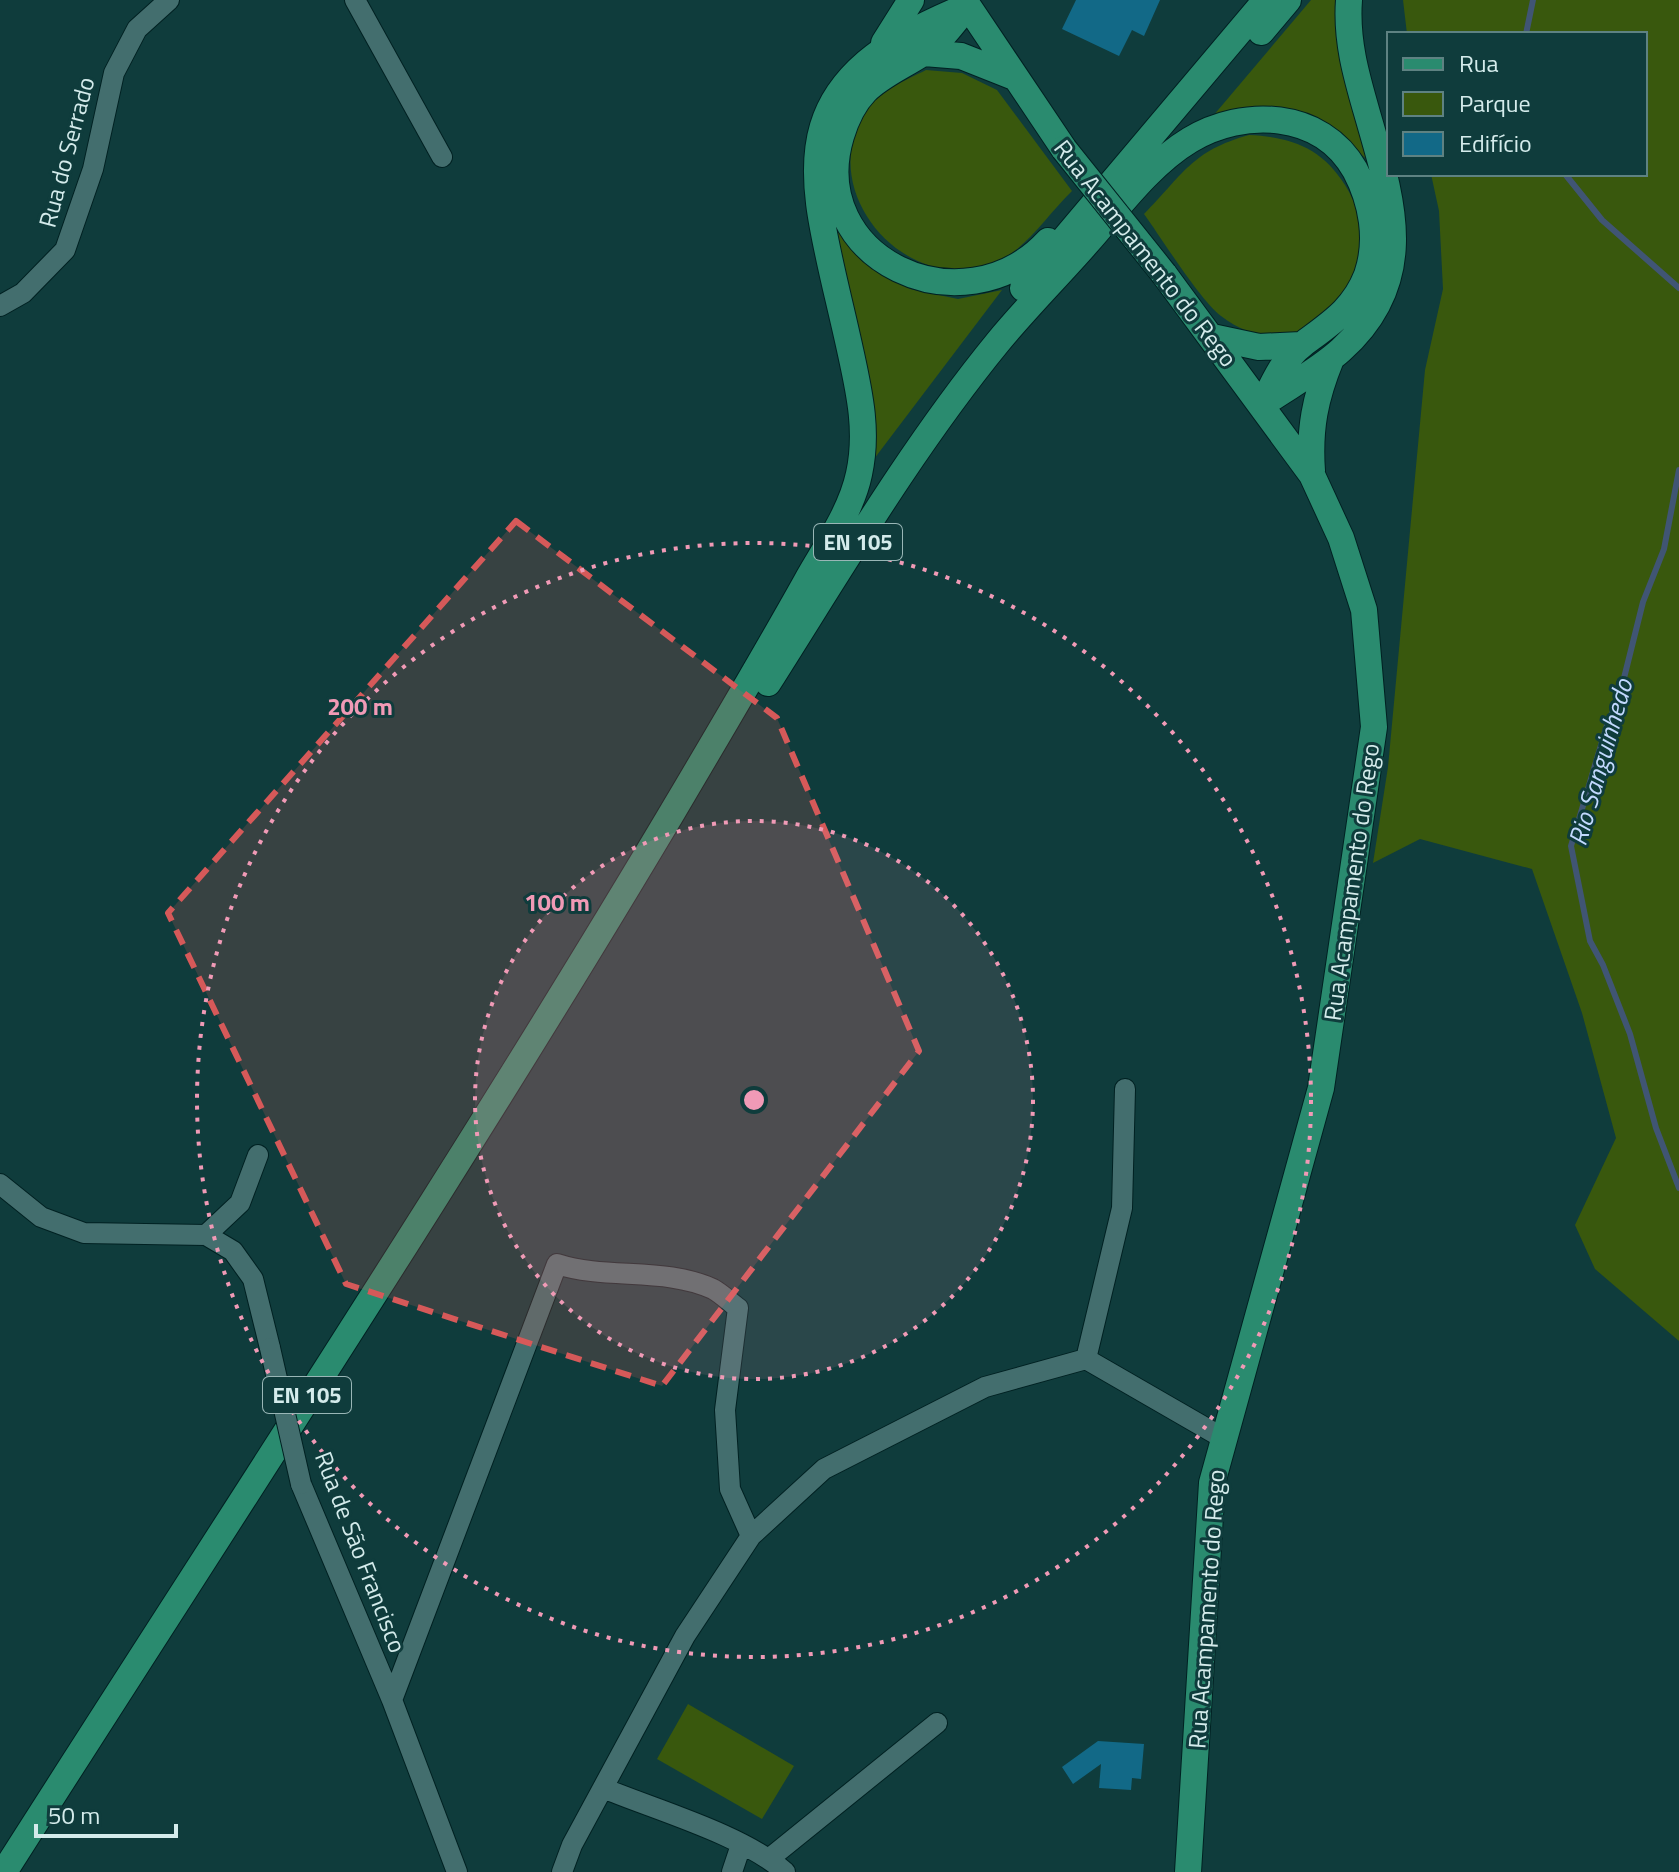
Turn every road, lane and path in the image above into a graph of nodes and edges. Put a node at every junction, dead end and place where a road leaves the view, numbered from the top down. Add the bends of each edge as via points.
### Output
1 (169, 0) edge
2 (355, 0) edge
3 (911, 0) edge
4 (1266, 0) edge
5 (1288, 0) edge
6 (1349, 0) edge
7 (966, 3) edge
8 (877, 52) junction
9 (924, 53) junction
10 (1014, 77) junction
11 (1151, 135) junction
12 (442, 157) dead end
13 (1136, 188) junction
14 (0, 306) edge
15 (1212, 337) junction
16 (1301, 345) junction
17 (1331, 359) junction
18 (1263, 404) junction
19 (1312, 475) junction
20 (752, 678) junction
21 (610, 918) junction
22 (1125, 1089) dead end
23 (258, 1155) dead end
24 (0, 1184) edge
25 (206, 1235) junction
26 (1086, 1359) junction
27 (1223, 1438) junction
28 (751, 1536) junction
29 (392, 1700) junction
30 (937, 1723) dead end
31 (603, 1788) junction
32 (741, 1845) junction
33 (778, 1865) edge
34 (4, 1872) edge
35 (457, 1872) edge
36 (562, 1872) edge
37 (732, 1872) edge
38 (1188, 1872) edge

1 - 14 street, Rua do Serrado via 137,29 114,73 93,169 65,250 23,293
2 - 12 street
3 - 8 main road
4 - 11 main road, EN 105
5 - 13 main road, EN 105 via 1168,141
6 - 17 main road via 1351,56 1391,198 1395,249 1377,305
7 - 8 main road
7 - 9 main road
7 - 10 main road, Rua Acampamento do Rego
8 - 20 main road via 835,96 814,163 865,415 859,475 843,517
9 - 10 main road via 961,56
9 - 11 main road via 881,75 864,93 841,135 835,164 849,222 896,269 923,280 959,285 1016,266 1041,249
10 - 15 main road, Rua Acampamento do Rego, bridge
11 - 20 main road, EN 105 via 985,333
13 - 16 main road via 1186,142 1239,120 1299,124 1350,161 1372,216 1368,271 1340,318
13 - 21 main road, EN 105 via 998,343 937,425
15 - 16 main road via 1259,347
15 - 18 main road, Rua Acampamento do Rego
16 - 18 main road
17 - 18 main road
17 - 19 main road via 1313,409
18 - 19 main road, Rua Acampamento do Rego
19 - 27 main road, Rua Acampamento do Rego via 1341,538 1364,610 1374,727 1321,1088
20 - 21 main road, EN 105
21 - 34 main road, EN 105
22 - 26 street via 1122,1208
23 - 25 street via 240,1203
24 - 25 street via 41,1217 84,1233
25 - 29 street, Rua de São Francisco, bridge via 233,1251 253,1279 301,1484
26 - 27 street
26 - 28 street via 985,1387 824,1469
27 - 38 main road, Rua Acampamento do Rego via 1212,1483
28 - 29 street via 730,1489 725,1410 738,1308 712,1289 648,1274 579,1271 557,1264
28 - 31 street via 685,1636
29 - 35 street, Rua de São Francisco
30 - 33 street
31 - 32 street
31 - 36 street
32 - 33 street
32 - 37 street

